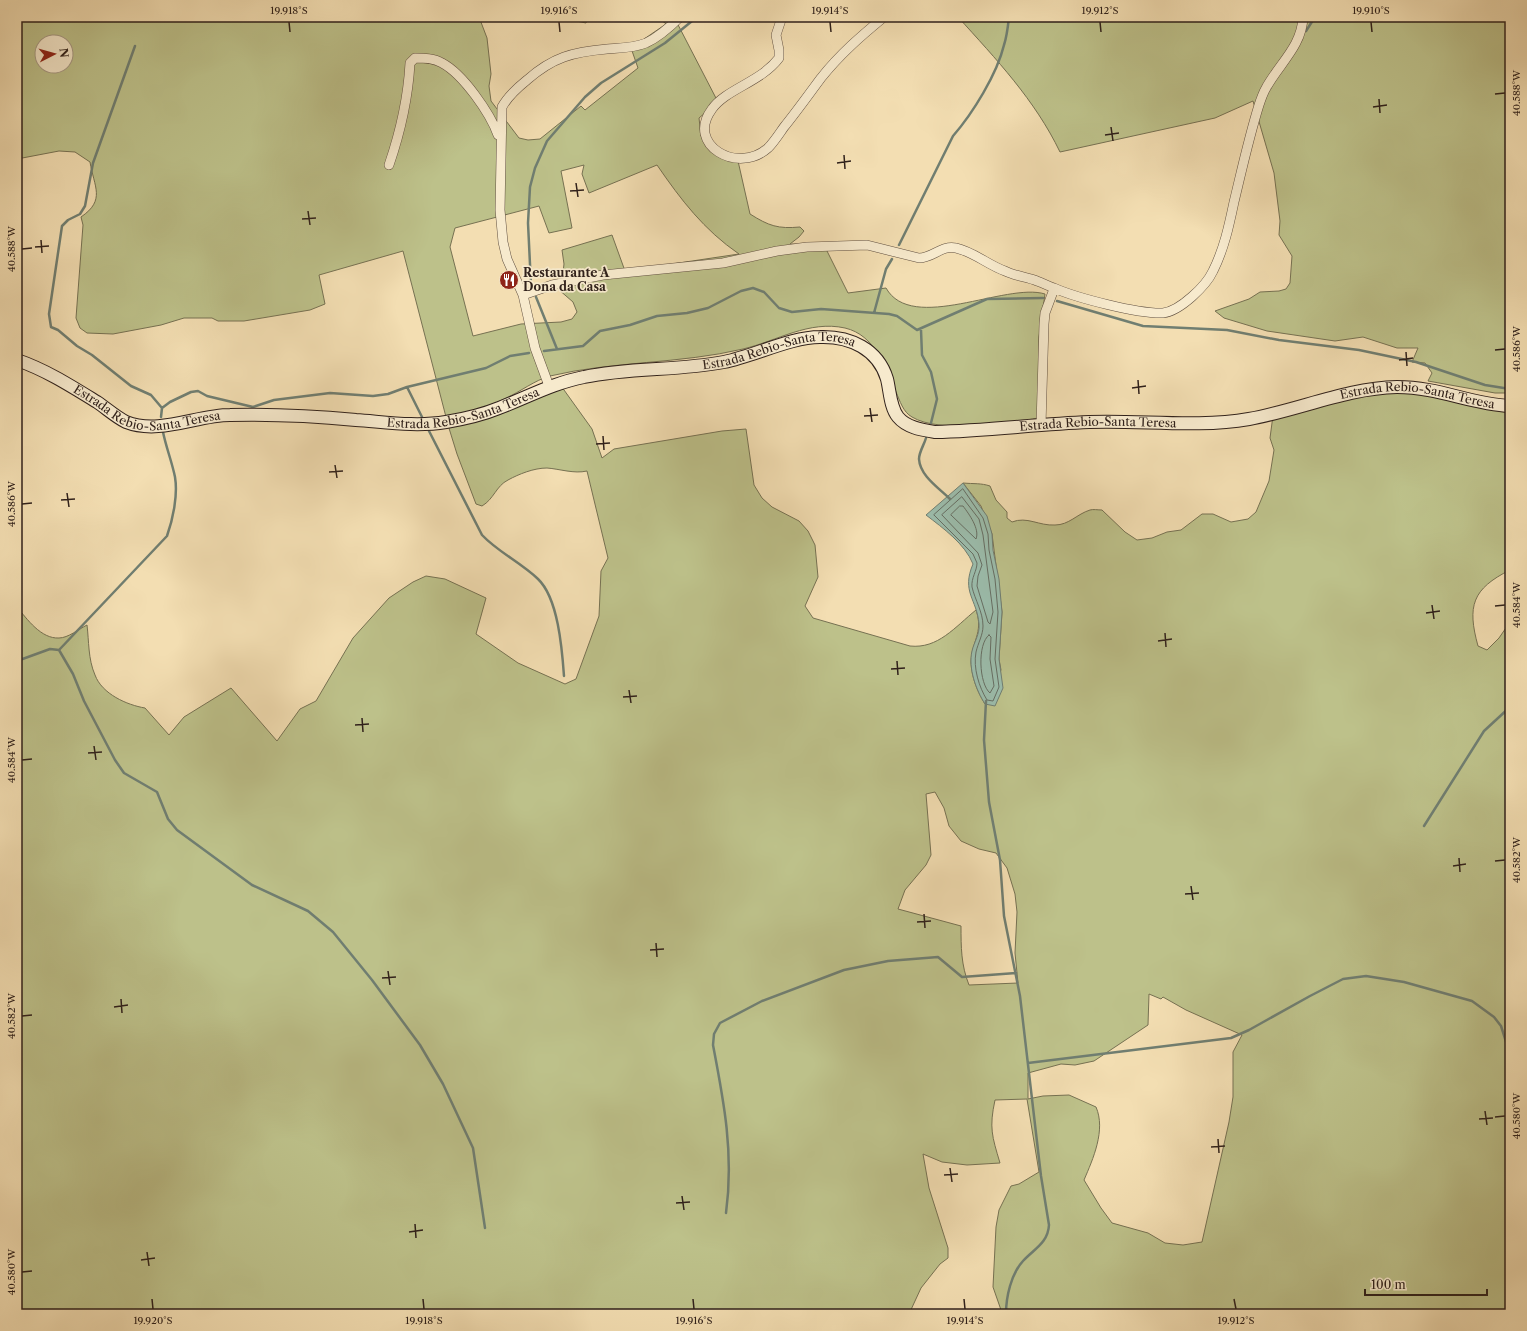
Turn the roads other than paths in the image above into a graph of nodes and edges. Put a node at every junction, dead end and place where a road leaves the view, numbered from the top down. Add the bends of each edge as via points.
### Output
1 (680, 17) edge
2 (782, 17) edge
3 (884, 17) edge
4 (1303, 17) edge
5 (500, 140) junction
6 (389, 165) dead end
7 (1054, 288) junction
8 (523, 294) junction
9 (17, 360) edge
10 (549, 386) junction
11 (1510, 406) edge
12 (1041, 425) junction

1 - 5 street via 646,43 634,47 571,54 540,68 505,101 501,116
2 - 3 street via 776,35 780,54 776,63 762,75 718,102 708,114 705,126 707,139 716,151 726,157 749,158 767,148 837,58
4 - 7 street via 1298,39 1266,88 1259,105 1221,254 1203,286 1180,305 1164,313 1101,302
5 - 6 street via 486,110 453,71 435,60 415,58 410,63 403,120
5 - 8 street via 502,236 507,258
7 - 8 street via 1005,271 954,247 940,249 919,258 856,245 808,247 723,263 603,275 552,285
7 - 12 street via 1044,318
8 - 10 street via 535,348
9 - 10 street, Estrada Rebio-Santa Teresa via 65,382 126,422 142,425 171,424 226,415 314,416 421,425 443,423 498,409
10 - 12 street, Estrada Rebio-Santa Teresa via 584,376 721,362 751,356 804,338 835,337 861,345 871,353 882,366 898,417 911,426 935,432
11 - 12 street, Estrada Rebio-Santa Teresa via 1480,403 1431,389 1397,387 1359,391 1265,415 1217,423 1090,422

